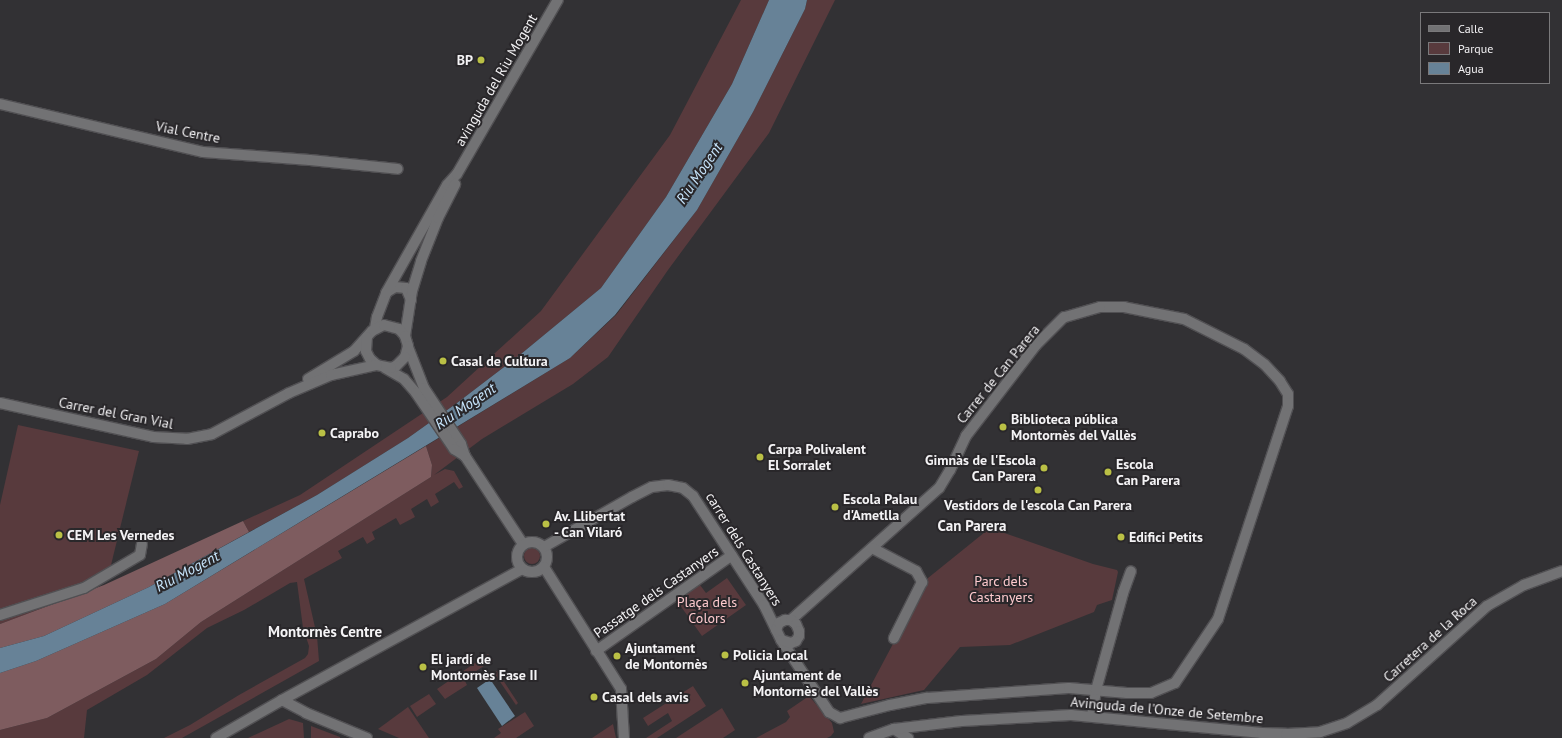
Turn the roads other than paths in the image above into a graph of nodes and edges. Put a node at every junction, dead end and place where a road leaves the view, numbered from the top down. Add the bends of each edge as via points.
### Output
1 (558, 0) edge
2 (0, 104) edge
3 (398, 169) dead end
4 (457, 174) junction
5 (386, 293) junction
6 (412, 300) junction
7 (375, 328) junction
8 (367, 337) junction
9 (407, 341) junction
10 (381, 367) junction
11 (420, 390) junction
12 (289, 393) junction
13 (0, 403) edge
14 (142, 544) dead end
15 (523, 544) junction
16 (544, 548) junction
17 (872, 548) junction
18 (732, 555) junction
19 (544, 567) junction
20 (522, 569) junction
21 (1131, 571) dead end
22 (1562, 571) edge
23 (764, 605) junction
24 (0, 615) edge
25 (788, 620) junction
26 (776, 630) junction
27 (894, 638) dead end
28 (781, 640) junction
29 (596, 651) junction
30 (1096, 690) junction
31 (282, 700) junction
32 (1092, 716) junction
33 (894, 729) junction
34 (1320, 732) joint
35 (216, 738) edge
36 (367, 738) edge
37 (624, 738) edge
38 (870, 738) edge
39 (908, 738) edge

1 - 4 street, avinguda del Riu Mogent
2 - 3 street, Vial Centre via 203,152
4 - 5 street, avinguda del Riu Mogent via 447,185
4 - 6 street, avinguda del Riu Mogent via 455,184 421,260
5 - 6 street via 395,287 406,288
5 - 7 street, avinguda del Riu Mogent
6 - 9 street, avinguda del Riu Mogent
7 - 8 street
7 - 9 street via 389,325 399,329
8 - 10 street via 366,351 370,359
8 - 12 street, Carrer del Gran Vial via 354,351 310,377
9 - 10 street via 408,352 401,362 391,368
9 - 11 street
10 - 11 street
10 - 12 street, Carrer del Gran Vial via 332,375
11 - 15 street via 454,448 465,456
12 - 13 street, Carrer del Gran Vial via 212,434 187,439 153,437
14 - 24 street via 140,555 84,588
15 - 16 street via 532,542
15 - 20 street via 516,556
16 - 18 street, carrer dels Castanyers via 632,497 652,487 668,485 683,488 693,496
16 - 19 street via 548,557
17 - 25 street, Carrer de Can Parera
17 - 27 street via 916,571 922,582
17 - 30 street, Carrer de Can Parera via 939,488 966,436 1036,345 1064,318 1100,307 1124,307 1184,319 1244,349 1264,364 1280,381 1288,394 1288,406 1218,619 1175,683 1151,692
18 - 23 street, carrer dels Castanyers
18 - 29 street, Passatge dels Castanyers
19 - 20 street via 533,573
19 - 29 street
20 - 31 street
21 - 30 street
22 - 34 street, Carretera de la Roca via 1524,585 1487,606 1377,704 1347,723
23 - 25 street
23 - 26 street, carrer dels Castanyers
25 - 26 street via 779,623
25 - 28 street via 796,624 799,636 791,643
26 - 28 street
28 - 30 street, Carrer de Can Parera via 829,712 840,718 927,698 1069,688
29 - 37 street via 621,689
30 - 32 street
31 - 35 street
31 - 36 street via 306,713
32 - 33 street, Avinguda de l'Onze de Setembre via 962,721
32 - 34 street, Avinguda de l'Onze de Setembre via 1262,733
33 - 38 street, Avinguda de l'Onze de Setembre
33 - 39 street

